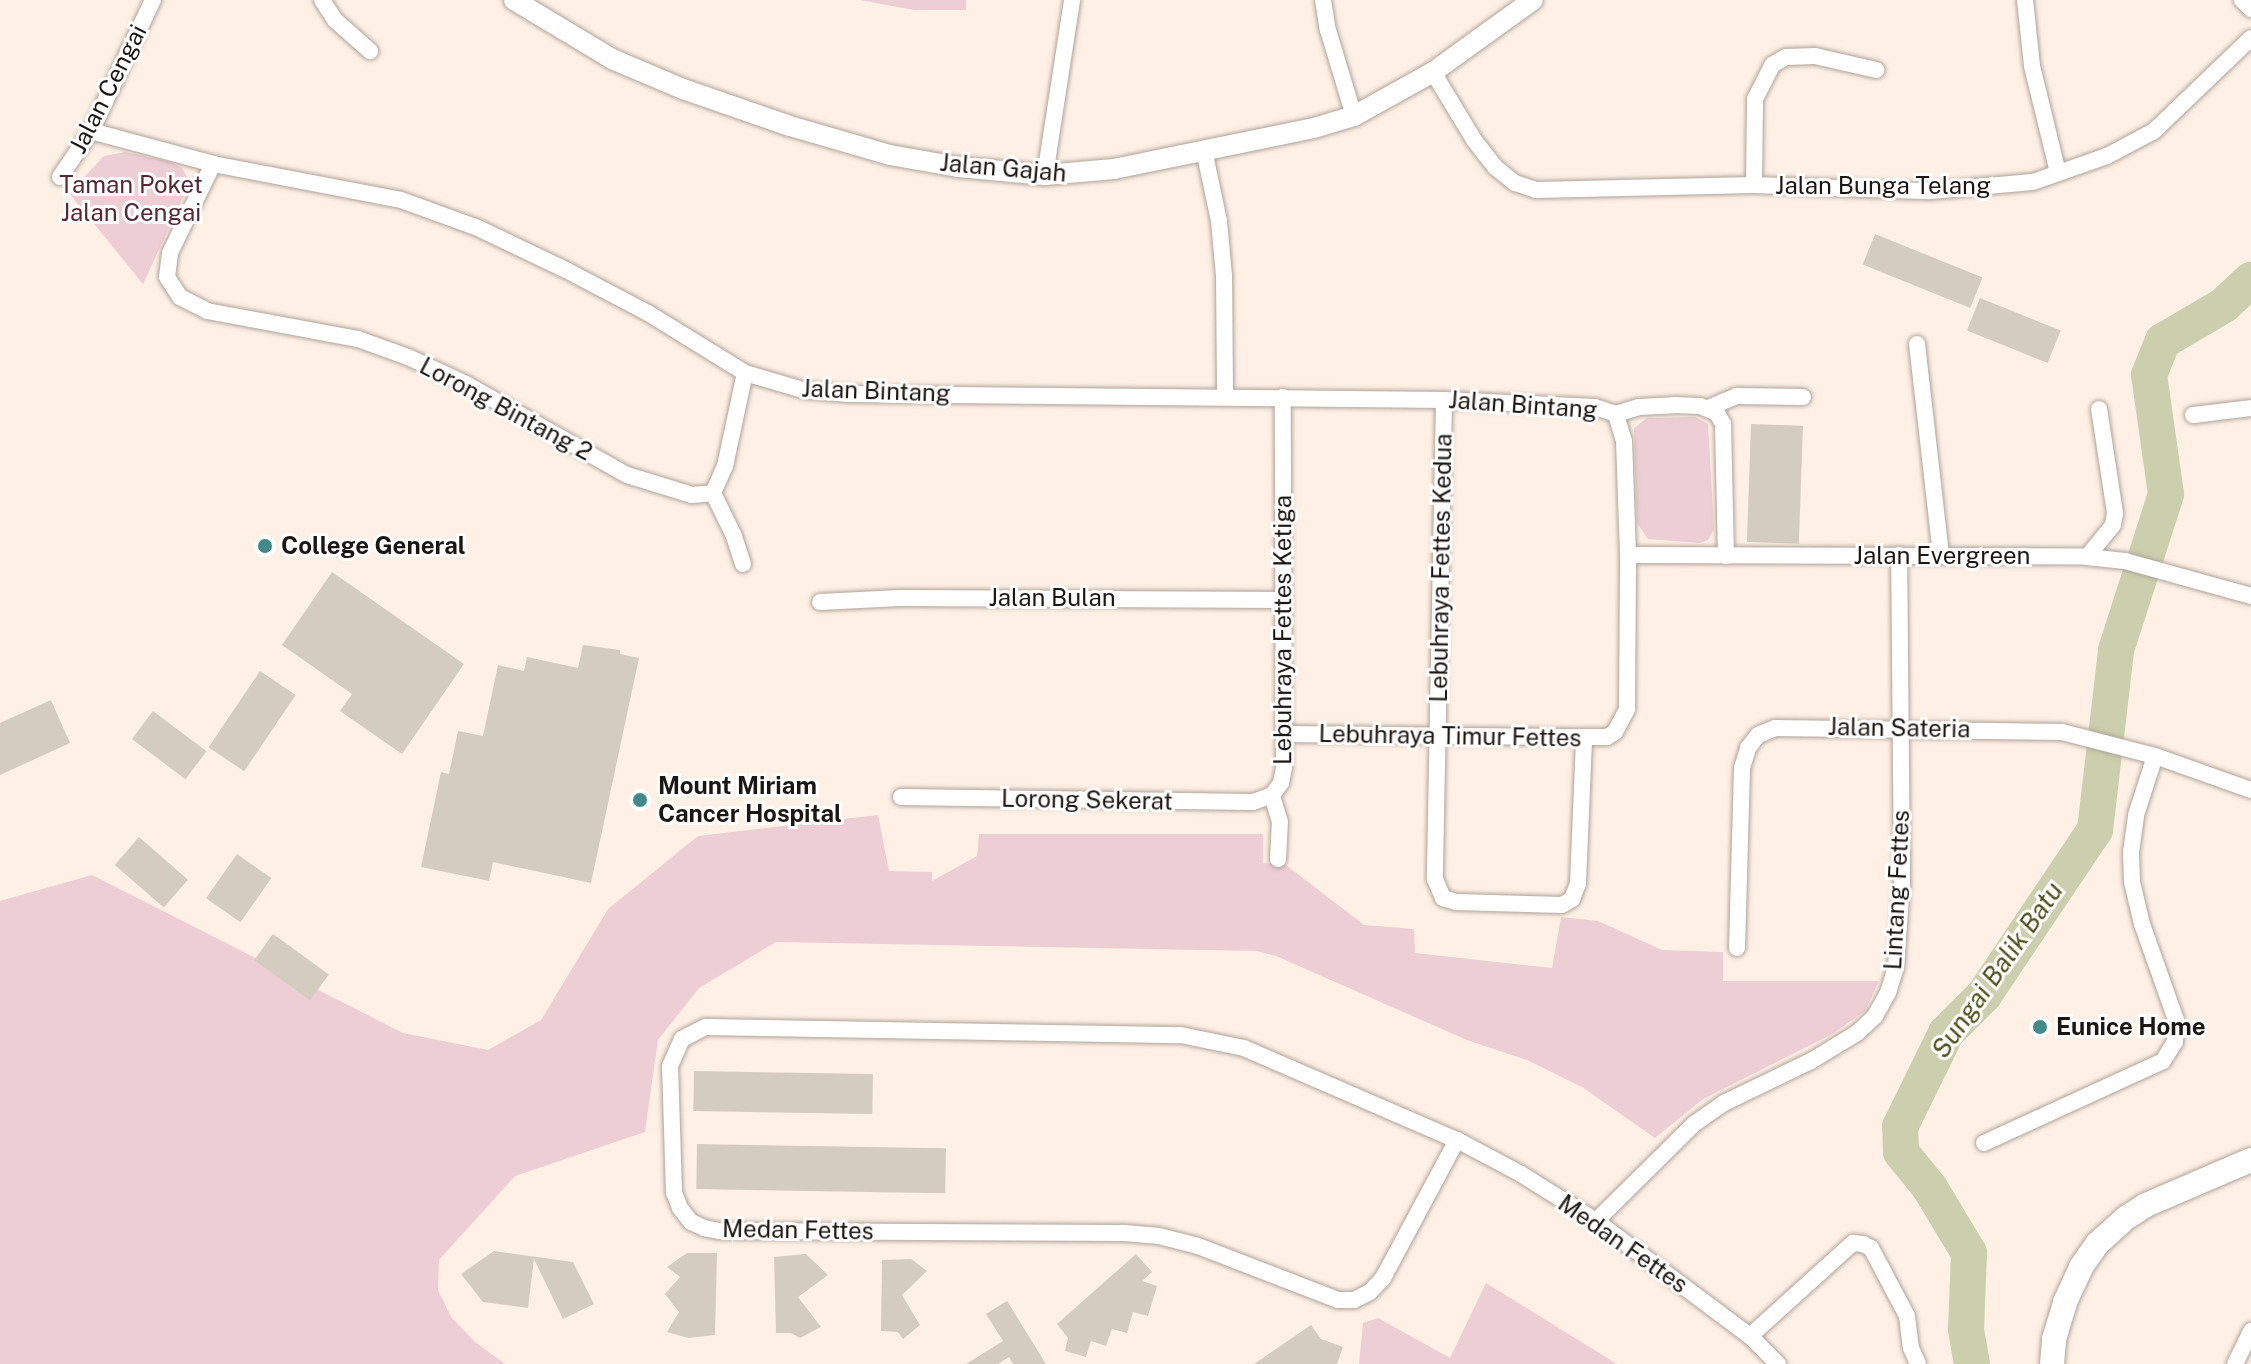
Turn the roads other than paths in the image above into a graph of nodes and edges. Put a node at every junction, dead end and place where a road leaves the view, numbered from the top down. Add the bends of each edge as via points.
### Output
1 (153, 0) edge
2 (322, 0) edge
3 (514, 0) edge
4 (1072, 0) edge
5 (1323, 0) edge
6 (1533, 0) edge
7 (2025, 0) edge
8 (2242, 0) edge
9 (2251, 9) edge
10 (2251, 38) edge
11 (370, 51) dead end
12 (1876, 70) dead end
13 (1433, 72) junction
14 (1354, 116) junction
15 (91, 131) junction
16 (1204, 150) junction
17 (213, 164) junction
18 (2058, 173) junction
19 (1045, 175) junction
20 (60, 177) dead end
21 (1754, 185) junction
22 (1917, 344) dead end
23 (745, 373) junction
24 (1225, 396) junction
25 (1283, 397) junction
26 (1803, 397) dead end
27 (1444, 400) junction
28 (1708, 408) junction
29 (2251, 408) edge
30 (2099, 409) dead end
31 (1616, 414) junction
32 (2193, 415) dead end
33 (713, 493) junction
34 (1941, 554) junction
35 (1628, 555) junction
36 (1899, 555) junction
37 (1726, 556) junction
38 (2087, 557) junction
39 (743, 564) dead end
40 (2251, 596) edge
41 (1283, 600) junction
42 (820, 602) dead end
43 (1901, 728) junction
44 (1283, 734) junction
45 (1438, 736) junction
46 (1584, 737) junction
47 (2155, 756) junction
48 (2251, 790) edge
49 (1272, 795) junction
50 (901, 797) dead end
51 (1278, 859) dead end
52 (1737, 948) dead end
53 (1457, 1140) junction
54 (1984, 1143) dead end
55 (2251, 1160) edge
56 (1596, 1221) junction
57 (2251, 1331) edge
58 (1750, 1336) junction
59 (2049, 1361) edge
60 (1778, 1364) edge
61 (1918, 1364) edge
62 (2235, 1364) edge

1 - 15 street, Jalan Cengai
2 - 11 street via 335,20
3 - 19 street, Jalan Gajah via 612,59 790,126 890,155
4 - 19 street
5 - 14 street
6 - 13 street, Jalan Gajah
7 - 18 street via 2032,66
8 - 9 street
10 - 18 street, Jalan Bunga Telang via 2154,131 2107,156
12 - 21 street, Jalan Bunga Telang via 1815,56 1786,57 1772,65 1755,99
13 - 14 street, Jalan Gajah
13 - 21 street, Jalan Bunga Telang via 1474,140 1515,183 1536,190
14 - 16 street, Jalan Gajah
15 - 17 street, Jalan Bintang
15 - 20 street, Jalan Cengai
16 - 19 street, Jalan Gajah via 1114,169
16 - 24 street via 1224,276
17 - 23 street, Jalan Bintang via 401,200 478,228 648,313
17 - 33 street, Lorong Bintang 2 via 170,253 167,277 180,297 207,311 370,343 466,384 627,475 692,495
18 - 21 street, Jalan Bunga Telang via 2000,187 1930,191
22 - 34 street
23 - 24 street, Jalan Bintang via 824,393
23 - 33 street via 725,466
24 - 25 street, Jalan Bintang
25 - 27 street, Jalan Bintang
25 - 41 street, Lebuhraya Fettes Ketiga
26 - 28 street via 1736,396
27 - 31 street, Jalan Bintang via 1595,407
27 - 45 street, Lebuhraya Fettes Kedua
28 - 31 street via 1639,407
28 - 37 street via 1723,424
29 - 32 street
30 - 38 street via 2115,513 2113,525
31 - 35 street via 1624,441
33 - 39 street
34 - 36 street, Jalan Evergreen
34 - 38 street, Jalan Evergreen
35 - 37 street, Jalan Evergreen
35 - 46 street, Lebuhraya Timur Fettes via 1627,709 1615,732
36 - 37 street, Jalan Evergreen
36 - 43 street, Lintang Fettes
38 - 40 street, Jalan Evergreen via 2125,561
41 - 42 street, Jalan Bulan
41 - 44 street, Lebuhraya Fettes Ketiga
43 - 47 street, Jalan Sateria via 2062,732
43 - 52 street, Jalan Sateria via 1775,728 1758,735 1748,748 1742,768
43 - 56 street, Lintang Fettes via 1898,953 1888,993 1875,1016 1811,1061 1724,1103 1694,1124
44 - 45 street, Lebuhraya Timur Fettes
44 - 49 street, Lebuhraya Fettes Ketiga via 1284,767
45 - 46 street, Lebuhraya Timur Fettes
45 - 46 street, Lebuhraya Fettes Kedua via 1435,879 1443,898 1562,905 1572,899 1578,883
47 - 48 street, Jalan Sateria
47 - 54 street via 2136,815 2132,882 2176,1020 2175,1042 2163,1061
49 - 50 street, Lorong Sekerat via 1253,802
49 - 51 street, Lebuhraya Fettes Ketiga via 1280,822
53 - 53 street, Medan Fettes via 1244,1048 1181,1035 706,1027 682,1039 670,1066 674,1192 691,1222 704,1228 1159,1236 1338,1300 1362,1296 1383,1278
53 - 56 street, Medan Fettes
55 - 59 main road via 2146,1205 2097,1244 2072,1283
56 - 58 street, Medan Fettes
57 - 62 street
58 - 60 street, Medan Fettes
58 - 61 street via 1853,1243 1863,1244 1871,1248 1907,1316

